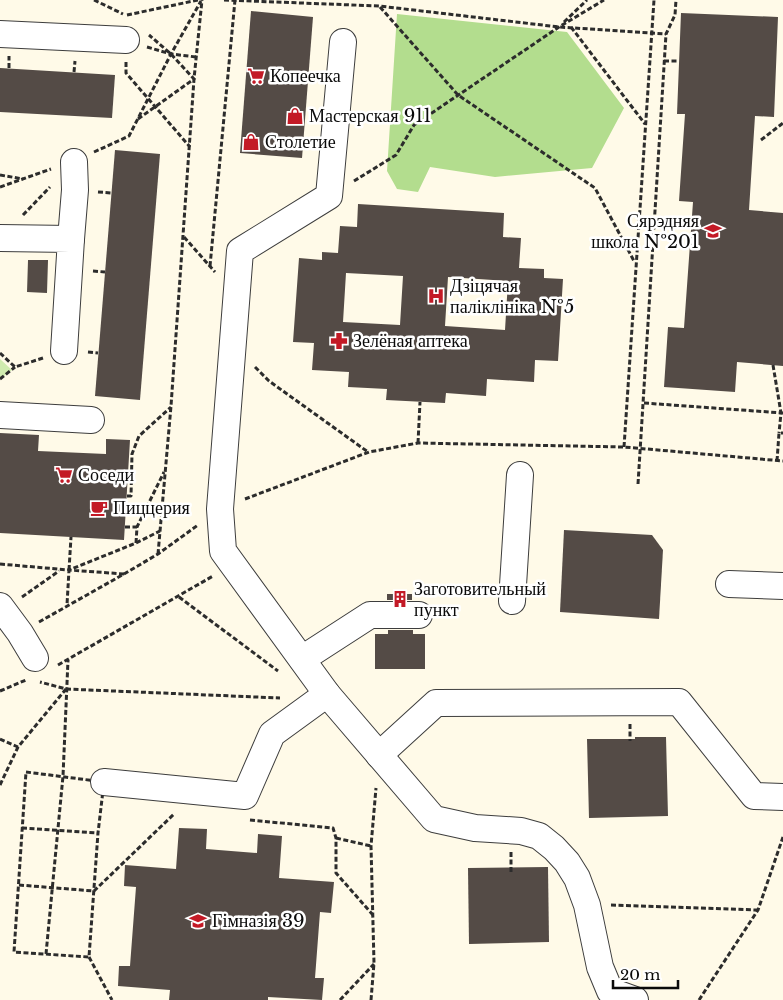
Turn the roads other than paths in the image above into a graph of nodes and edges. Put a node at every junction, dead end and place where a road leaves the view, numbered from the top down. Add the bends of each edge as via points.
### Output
1 (0, 34) edge
2 (126, 40) road end
3 (343, 42) dead end
4 (74, 162) road end
5 (1, 238) edge
6 (71, 240) junction
7 (64, 351) road end
8 (0, 415) edge
9 (91, 420) dead end
10 (520, 475) dead end
11 (728, 584) dead end
12 (783, 586) edge
13 (512, 601) dead end
14 (2, 609) edge
15 (419, 615) dead end
16 (302, 659) junction
17 (39, 671) road end
18 (322, 697) junction
19 (379, 755) junction
20 (783, 797) edge
21 (105, 798) dead end
22 (635, 1000) edge

1 - 2 lane
3 - 16 lane via 329,196 240,251 220,509 223,551
4 - 6 lane
5 - 6 lane
6 - 7 lane
8 - 9 lane
10 - 13 lane
11 - 12 lane
14 - 17 lane via 20,633
15 - 16 lane via 370,615
16 - 18 lane
18 - 19 lane
18 - 21 lane via 272,734 245,796
19 - 20 lane via 436,703 679,702 754,796
19 - 22 lane via 434,819 539,836 566,862 577,878 587,905 600,967 610,992

